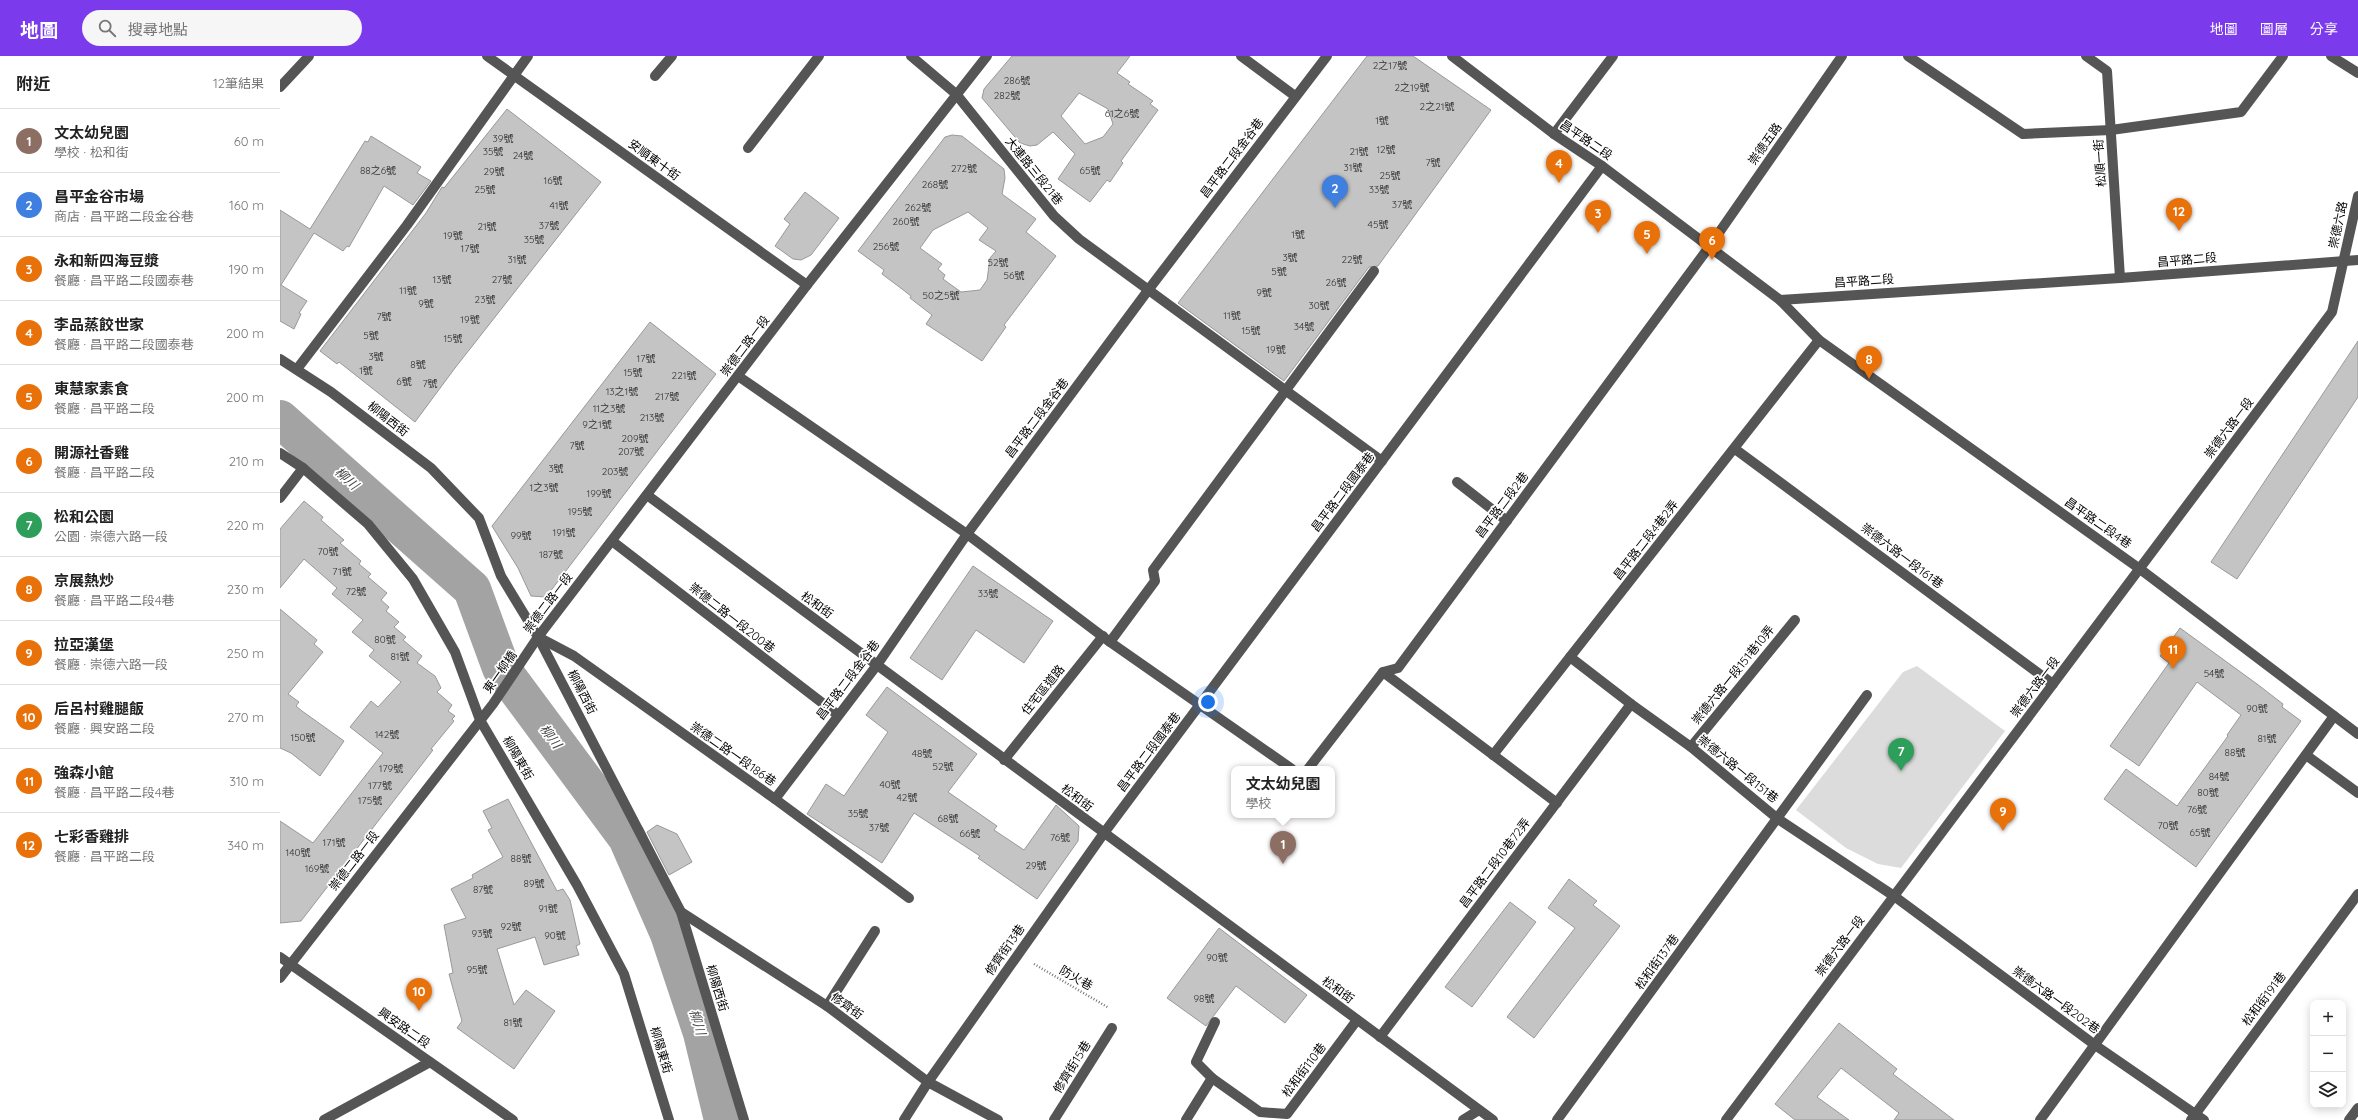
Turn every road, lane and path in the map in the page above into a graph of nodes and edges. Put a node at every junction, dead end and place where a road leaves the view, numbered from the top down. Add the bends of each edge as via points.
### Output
1 (309, 56) edge
2 (487, 56) edge
3 (528, 56) edge
4 (672, 56) edge
5 (819, 56) edge
6 (911, 56) edge
7 (987, 56) edge
8 (1241, 56) edge
9 (1327, 56) edge
10 (1453, 56) edge
11 (1613, 56) edge
12 (1842, 56) edge
13 (1908, 56) edge
14 (2086, 56) edge
15 (2282, 56) edge
16 (2331, 56) edge
17 (2358, 73) edge
18 (514, 75) junction
19 (656, 76) dead end
20 (280, 88) edge
21 (956, 94) junction
22 (1295, 96) junction
23 (2111, 130) junction
24 (1554, 134) junction
25 (748, 148) dead end
26 (1602, 166) junction
27 (2358, 196) edge
28 (1710, 247) junction
29 (2344, 260) junction
30 (2358, 260) edge
31 (1374, 271) dead end
32 (2120, 278) junction
33 (807, 285) junction
34 (1149, 289) junction
35 (1780, 300) junction
36 (1819, 340) junction
37 (280, 359) edge
38 (297, 369) junction
39 (738, 376) junction
40 (1287, 391) junction
41 (1735, 449) junction
42 (280, 454) edge
43 (1382, 461) junction
44 (303, 468) junction
45 (1458, 482) dead end
46 (647, 495) junction
47 (280, 498) edge
48 (1507, 521) junction
49 (967, 534) junction
50 (612, 541) junction
51 (2140, 569) junction
52 (1795, 620) dead end
53 (538, 637) junction
54 (1107, 639) junction
55 (528, 654) joint
56 (1570, 657) junction
57 (877, 665) junction
58 (1383, 672) junction
59 (2053, 684) junction
60 (1867, 695) dead end
61 (493, 704) joint
62 (1631, 704) junction
63 (1199, 706) junction
64 (838, 715) junction
65 (2334, 716) junction
66 (480, 720) junction
67 (2358, 734) edge
68 (1691, 747) junction
69 (1493, 755) junction
70 (2306, 755) junction
71 (1004, 760) junction
72 (1288, 766) edge
73 (1310, 766) edge
74 (2358, 793) edge
75 (775, 799) junction
76 (1557, 803) junction
77 (1778, 819) junction
78 (1104, 834) junction
79 (2358, 894) edge
80 (1894, 896) junction
81 (908, 898) dead end
82 (681, 912) junction
83 (875, 931) dead end
84 (280, 957) edge
85 (1034, 964) dead end
86 (290, 965) junction
87 (280, 978) edge
88 (826, 1006) junction
89 (1109, 1008) dead end
90 (1357, 1020) junction
91 (1215, 1022) dead end
92 (1112, 1028) dead end
93 (1380, 1037) junction
94 (2095, 1045) junction
95 (430, 1062) junction
96 (1212, 1078) junction
97 (928, 1082) junction
98 (2358, 1108) edge
99 (1479, 1110) junction
100 (2193, 1117) edge
101 (324, 1120) edge
102 (513, 1120) edge
103 (669, 1120) edge
104 (744, 1120) edge
105 (904, 1120) edge
106 (998, 1120) edge
107 (1054, 1120) edge
108 (1186, 1120) edge
109 (1463, 1120) edge
110 (1493, 1120) edge
111 (1557, 1120) edge
112 (1726, 1120) edge
113 (2040, 1120) edge
114 (2204, 1120) edge
115 (2349, 1120) edge

1 - 20 street
2 - 18 street, 安順東十街
3 - 18 street
4 - 19 street
5 - 25 street
6 - 21 street, 大連路三段21巷
7 - 21 street, 崇德二路一段
8 - 22 street
9 - 22 street, 昌平路二段金谷巷
10 - 24 street, 昌平路二段
11 - 24 street
12 - 28 street, 崇德五路
13 - 23 street via 2023,134
14 - 23 street, 松順一街 via 2107,71
15 - 23 street via 2241,112
16 - 17 street
18 - 33 street, 安順東十街
18 - 38 street via 407,225
21 - 33 street, 崇德二路一段
21 - 34 street, 大連路三段21巷 via 1054,216 1079,239
22 - 34 street, 昌平路二段金谷巷
23 - 32 street, 松順一街
24 - 26 street, 昌平路二段
26 - 28 street, 昌平路二段
26 - 43 street, 昌平路二段國泰巷
27 - 29 street, 崇德六路
28 - 35 street, 昌平路二段
28 - 48 street, 昌平路二段2巷
29 - 30 street, 昌平路二段
29 - 32 street, 昌平路二段
29 - 51 street, 崇德六路一段 via 2332,312
31 - 40 street, 住宅區道路
32 - 35 street, 昌平路二段
33 - 39 street, 崇德二路一段
34 - 40 street, 大連路三段21巷
34 - 49 street, 昌平路二段金谷巷
35 - 36 street, 昌平路二段4巷
36 - 41 street, 昌平路二段4巷2弄
36 - 51 street, 昌平路二段4巷
37 - 38 street, 柳陽西街
38 - 53 street, 柳陽西街 via 430,468 478,518 501,576
39 - 46 street, 崇德二路一段
39 - 49 street
40 - 43 street, 大連路三段21巷
40 - 54 street, 住宅區道路 via 1153,570 1155,581
41 - 56 street, 昌平路二段4巷2弄
41 - 59 street, 崇德六路一段161巷
42 - 44 street, 柳陽東街
43 - 63 street, 昌平路二段國泰巷
44 - 47 street
44 - 66 street, 柳陽東街 via 368,524 413,579 455,652
45 - 48 street
46 - 50 street, 崇德二路一段
46 - 57 street, 松和街
48 - 58 street, 昌平路二段2巷 via 1398,668
49 - 54 street
49 - 57 street, 昌平路二段金谷巷
50 - 53 street, 崇德二路一段
50 - 64 street, 崇德二路一段200巷
51 - 59 street, 崇德六路一段
51 - 65 street, 昌平路二段4巷
52 - 68 street, 崇德六路一段151巷10弄
53 - 55 street, 崇德二路一段
53 - 75 street, 崇德二路一段186巷 via 574,656
53 - 82 street, 柳陽西街
54 - 63 street
54 - 71 street, 住宅區道路
55 - 61 street, 東一柳橋
56 - 62 street, 崇德六路一段151巷
56 - 69 street, 昌平路二段4巷2弄
57 - 64 street, 昌平路二段金谷巷
57 - 71 street, 松和街
58 - 69 street
58 - 73 street, 昌平路二段2巷
59 - 80 street, 崇德六路一段
60 - 77 street, 松和街137巷
61 - 66 street, 崇德二路一段
62 - 68 street, 崇德六路一段151巷
62 - 76 street, 昌平路二段10巷72弄
63 - 72 street
63 - 78 street, 昌平路二段國泰巷
64 - 75 street, 昌平路二段金谷巷
65 - 67 street, 昌平路二段4巷
65 - 70 street
66 - 86 street, 崇德二路一段
66 - 103 street, 柳陽東街 via 577,885 624,974
68 - 77 street, 崇德六路一段151巷
69 - 76 street
70 - 74 street
70 - 94 street
71 - 78 street, 松和街
75 - 81 street, 崇德二路一段186巷
76 - 93 street, 昌平路二段10巷72弄
77 - 80 street, 崇德六路一段151巷
77 - 111 street, 松和街137巷
78 - 90 street, 松和街
78 - 97 street, 修齊街13巷
79 - 100 street, 松和街191巷
80 - 94 street, 崇德六路一段202巷
80 - 112 street, 崇德六路一段
82 - 88 street, 修齊街
82 - 104 street, 柳陽西街
83 - 88 street
84 - 86 street, 興安路二段
85 - 89 path, 防火巷
86 - 87 street, 崇德二路一段
86 - 95 street, 興安路二段
88 - 97 street, 修齊街
90 - 93 street, 松和街
90 - 96 street, 松和街110巷 via 1287,1114 1260,1112
91 - 96 street via 1196,1062
92 - 107 street, 修齊街15巷
93 - 99 street, 松和街
94 - 100 street, 崇德六路一段202巷
94 - 113 street
95 - 101 street
95 - 102 street, 興安路二段
96 - 108 street
97 - 105 street, 修齊街13巷
97 - 106 street, 修齊街
98 - 115 street
99 - 109 street
99 - 110 street, 松和街
100 - 114 street, 崇德六路一段202巷

